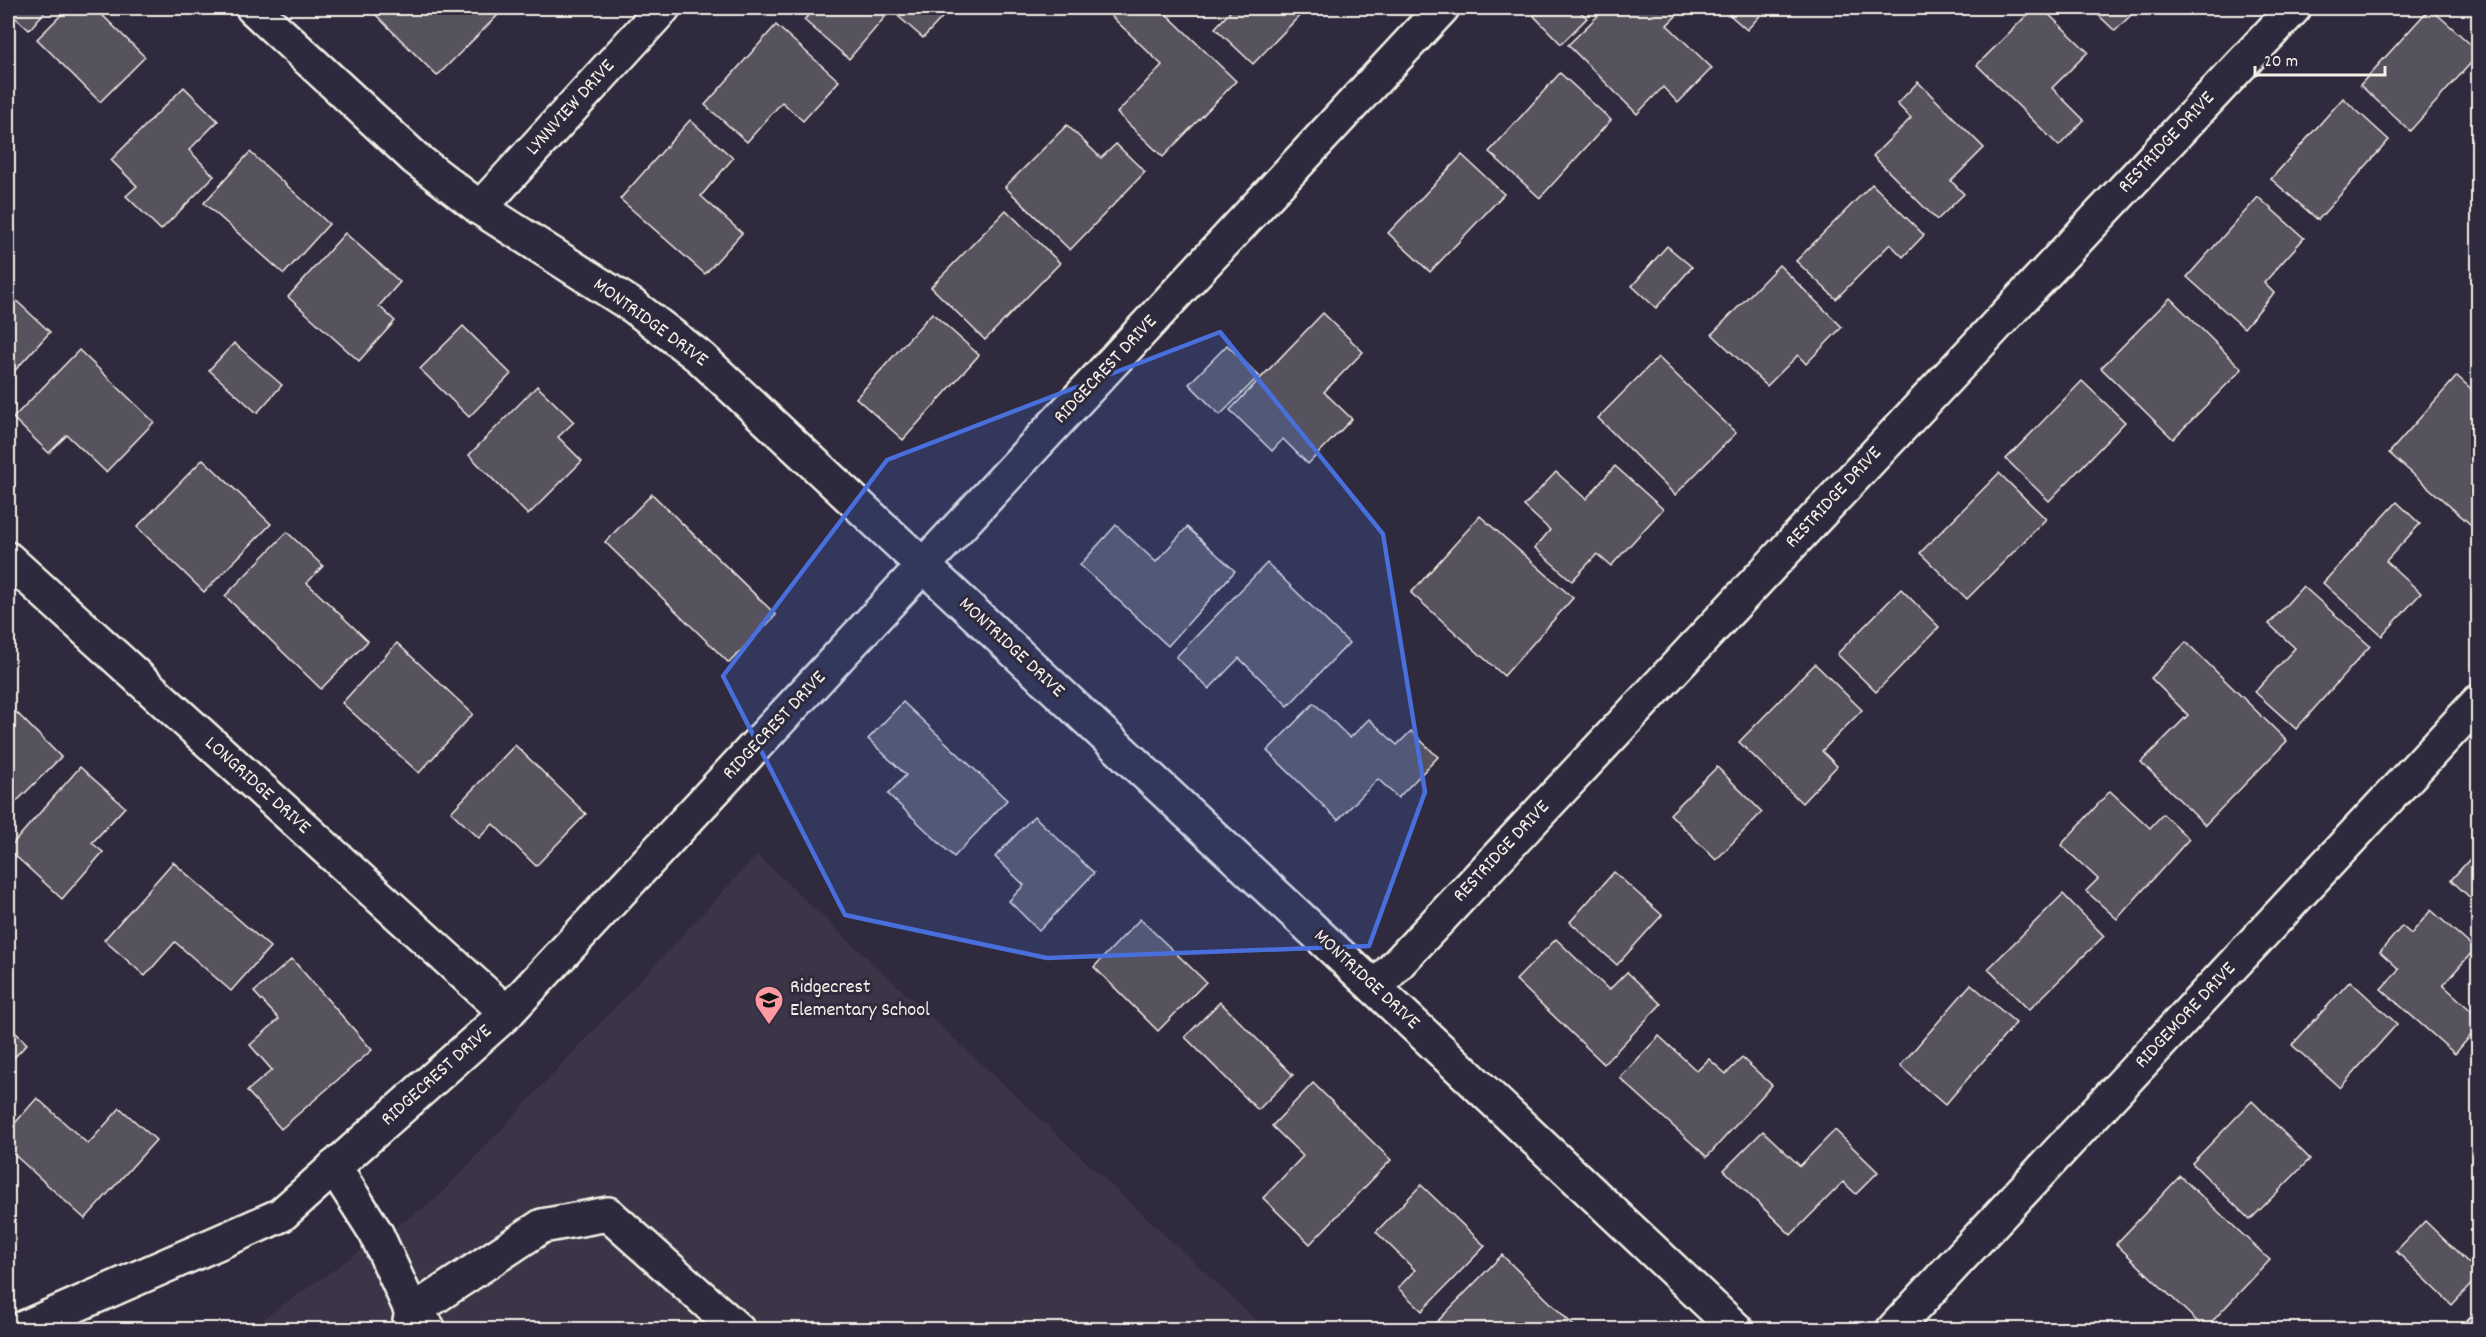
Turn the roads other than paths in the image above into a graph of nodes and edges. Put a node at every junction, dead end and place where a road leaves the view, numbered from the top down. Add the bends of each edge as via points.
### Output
1 (253, 8) edge
2 (663, 8) edge
3 (1442, 8) edge
4 (2294, 8) edge
5 (480, 208) junction
6 (8, 559) edge
7 (924, 567) junction
8 (2478, 702) edge
9 (1375, 988) junction
10 (507, 1013) junction
11 (334, 1167) junction
12 (8, 1322) edge
13 (417, 1324) edge
14 (18, 1329) edge
15 (738, 1329) edge
16 (1737, 1329) edge
17 (1893, 1329) edge

1 - 5 street, MONTRIDGE DRIVE via 416,159
2 - 5 street, LYNNVIEW DRIVE
3 - 7 street, RIDGECREST DRIVE
4 - 9 street, RESTRIDGE DRIVE
5 - 7 street, MONTRIDGE DRIVE via 633,306 700,358
6 - 10 street, LONGRIDGE DRIVE
7 - 9 street, MONTRIDGE DRIVE
7 - 10 street, RIDGECREST DRIVE
8 - 17 street, RIDGEMORE DRIVE
9 - 16 street, MONTRIDGE DRIVE
10 - 11 street, RIDGECREST DRIVE
11 - 13 street via 376,1233
11 - 14 street, RIDGECREST DRIVE via 281,1215
12 - 14 street
13 - 15 street via 542,1226 608,1214

